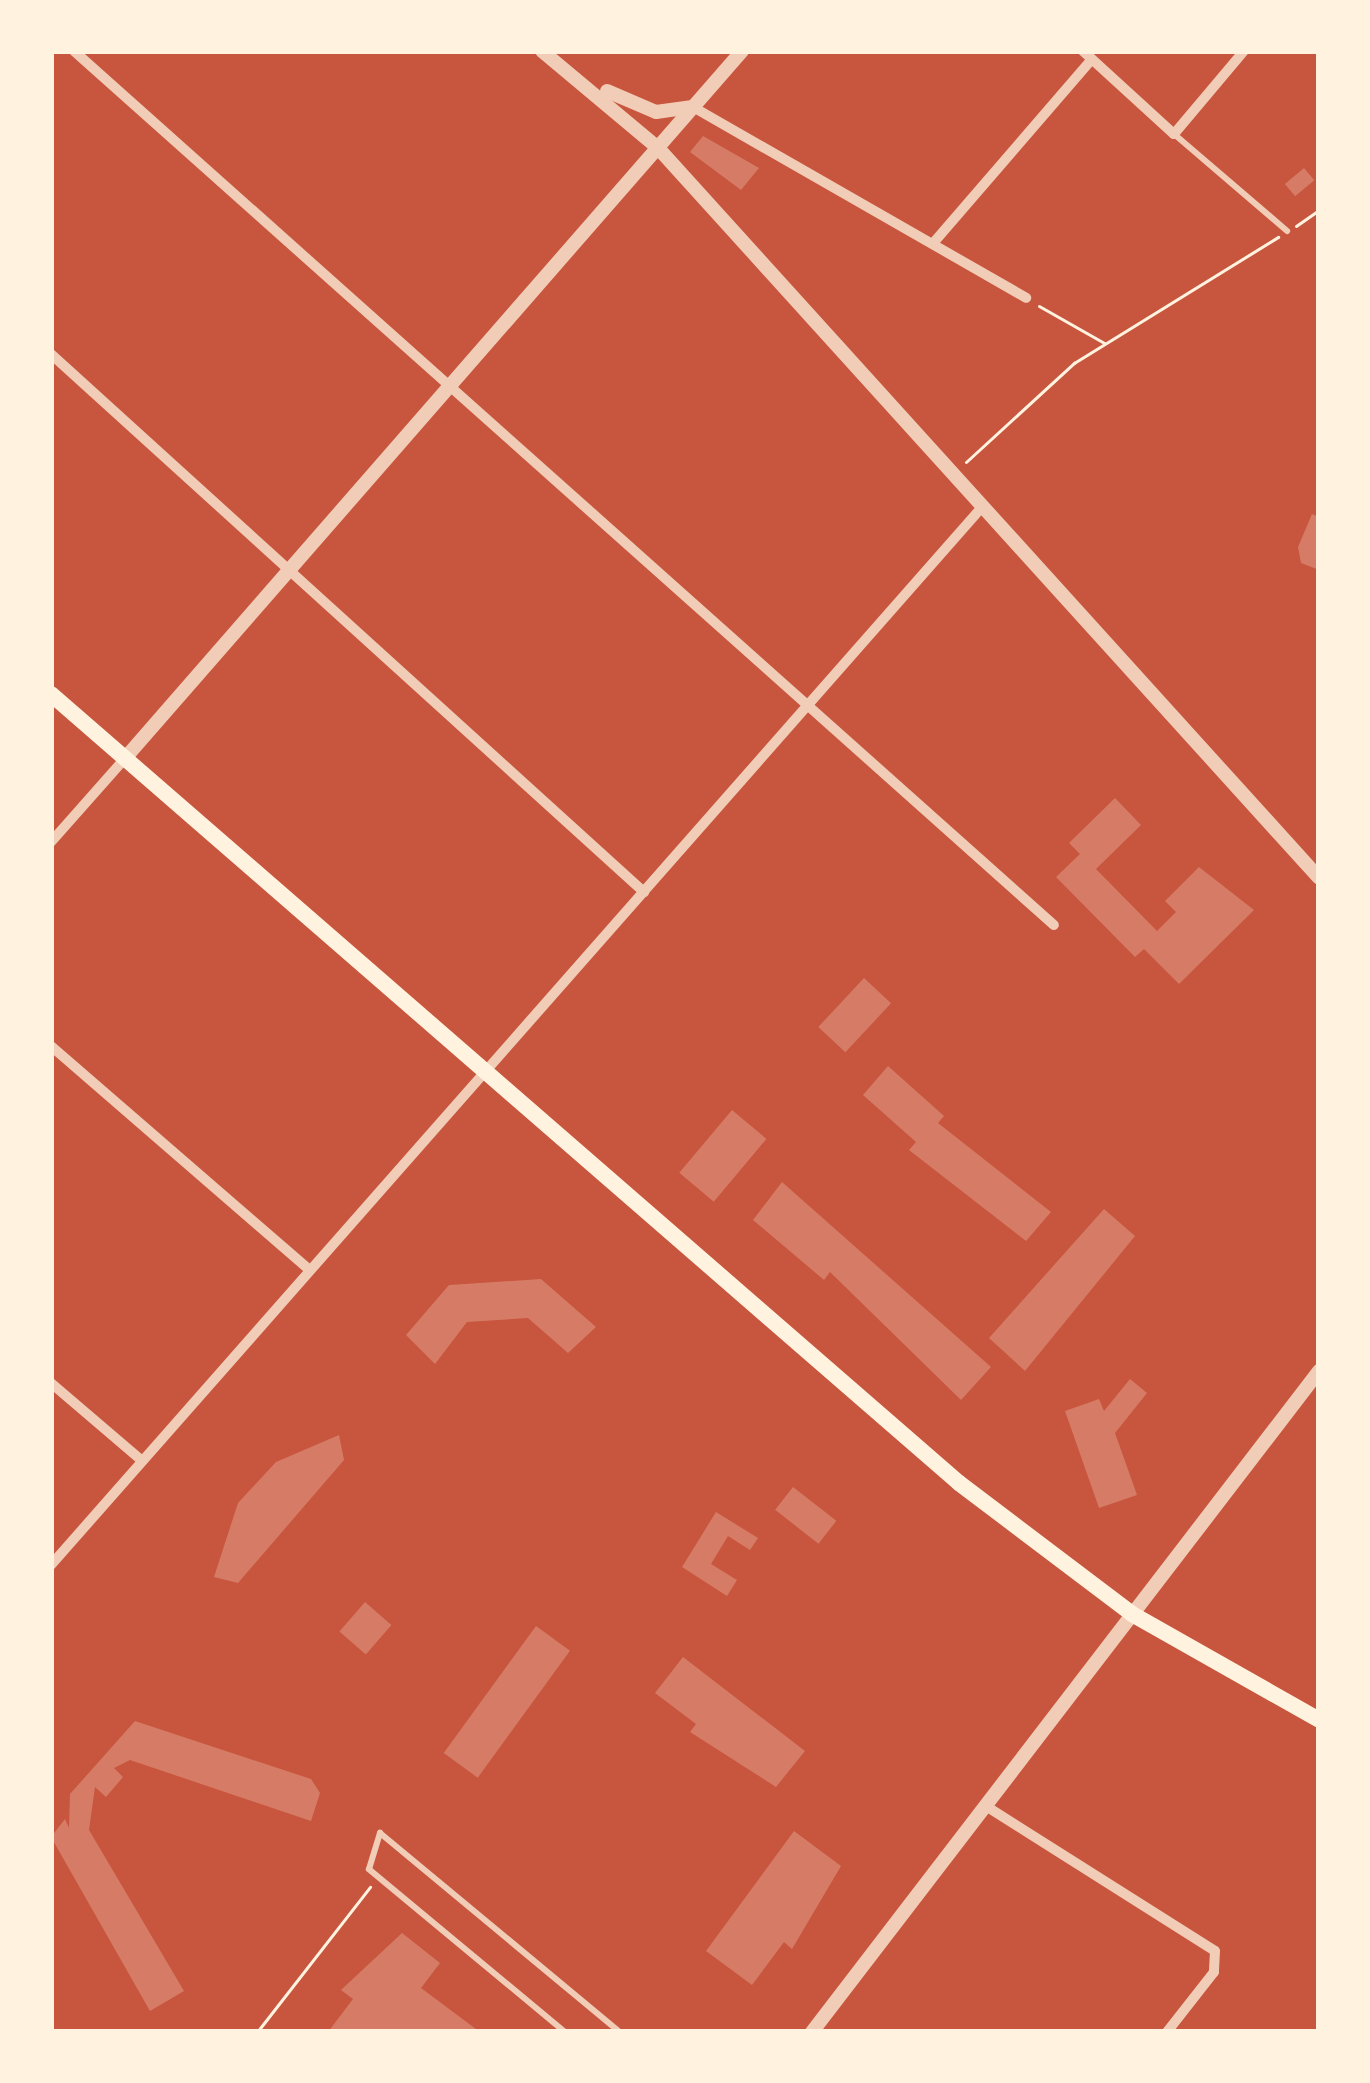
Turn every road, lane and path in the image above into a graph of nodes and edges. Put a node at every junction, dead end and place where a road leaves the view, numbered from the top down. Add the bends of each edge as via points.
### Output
1 (74, 51) edge
2 (542, 51) edge
3 (742, 51) edge
4 (1244, 51) edge
5 (1088, 55) edge
6 (584, 81) junction
7 (693, 107) junction
8 (1174, 134) junction
9 (659, 149) junction
10 (1319, 209) edge
11 (1287, 232) junction
12 (935, 242) junction
13 (1026, 298) joint
14 (1105, 344) junction
15 (51, 354) edge
16 (450, 388) junction
17 (953, 476) junction
18 (982, 506) junction
19 (290, 571) junction
20 (51, 694) edge
21 (804, 712) junction
22 (128, 756) junction
23 (51, 842) edge
24 (1319, 878) edge
25 (644, 892) junction
26 (1054, 925) dead end
27 (51, 1046) edge
28 (483, 1072) junction
29 (308, 1269) junction
30 (1319, 1371) edge
31 (51, 1383) edge
32 (140, 1459) junction
33 (51, 1564) edge
34 (1132, 1614) junction
35 (1319, 1720) edge
36 (989, 1808) junction
37 (379, 1876) junction
38 (257, 2032) edge
39 (565, 2032) edge
40 (619, 2032) edge
41 (812, 2032) edge
42 (1167, 2032) edge

1 - 16 street
2 - 6 street
3 - 7 street
4 - 8 street
5 - 8 street
5 - 12 street
6 - 7 street via 656,112
6 - 9 street
7 - 9 street
7 - 12 street
8 - 11 lane
9 - 16 street
9 - 17 street
10 - 11 path
11 - 14 path
12 - 13 street
13 - 14 path
14 - 17 path
15 - 19 street
16 - 19 street
16 - 21 street
17 - 18 street
18 - 21 street
18 - 24 street
19 - 22 street
19 - 25 street
20 - 22 main road
21 - 25 street
21 - 26 street
22 - 23 street
22 - 28 main road
25 - 28 street
27 - 29 street
28 - 29 street
28 - 34 main road via 959,1483
29 - 32 street
30 - 34 street
31 - 32 street
32 - 33 street
34 - 35 main road
34 - 36 street
36 - 41 street
36 - 42 street via 1208,1944 1218,1963
37 - 38 path
37 - 39 lane
37 - 40 lane via 367,1854 380,1833

